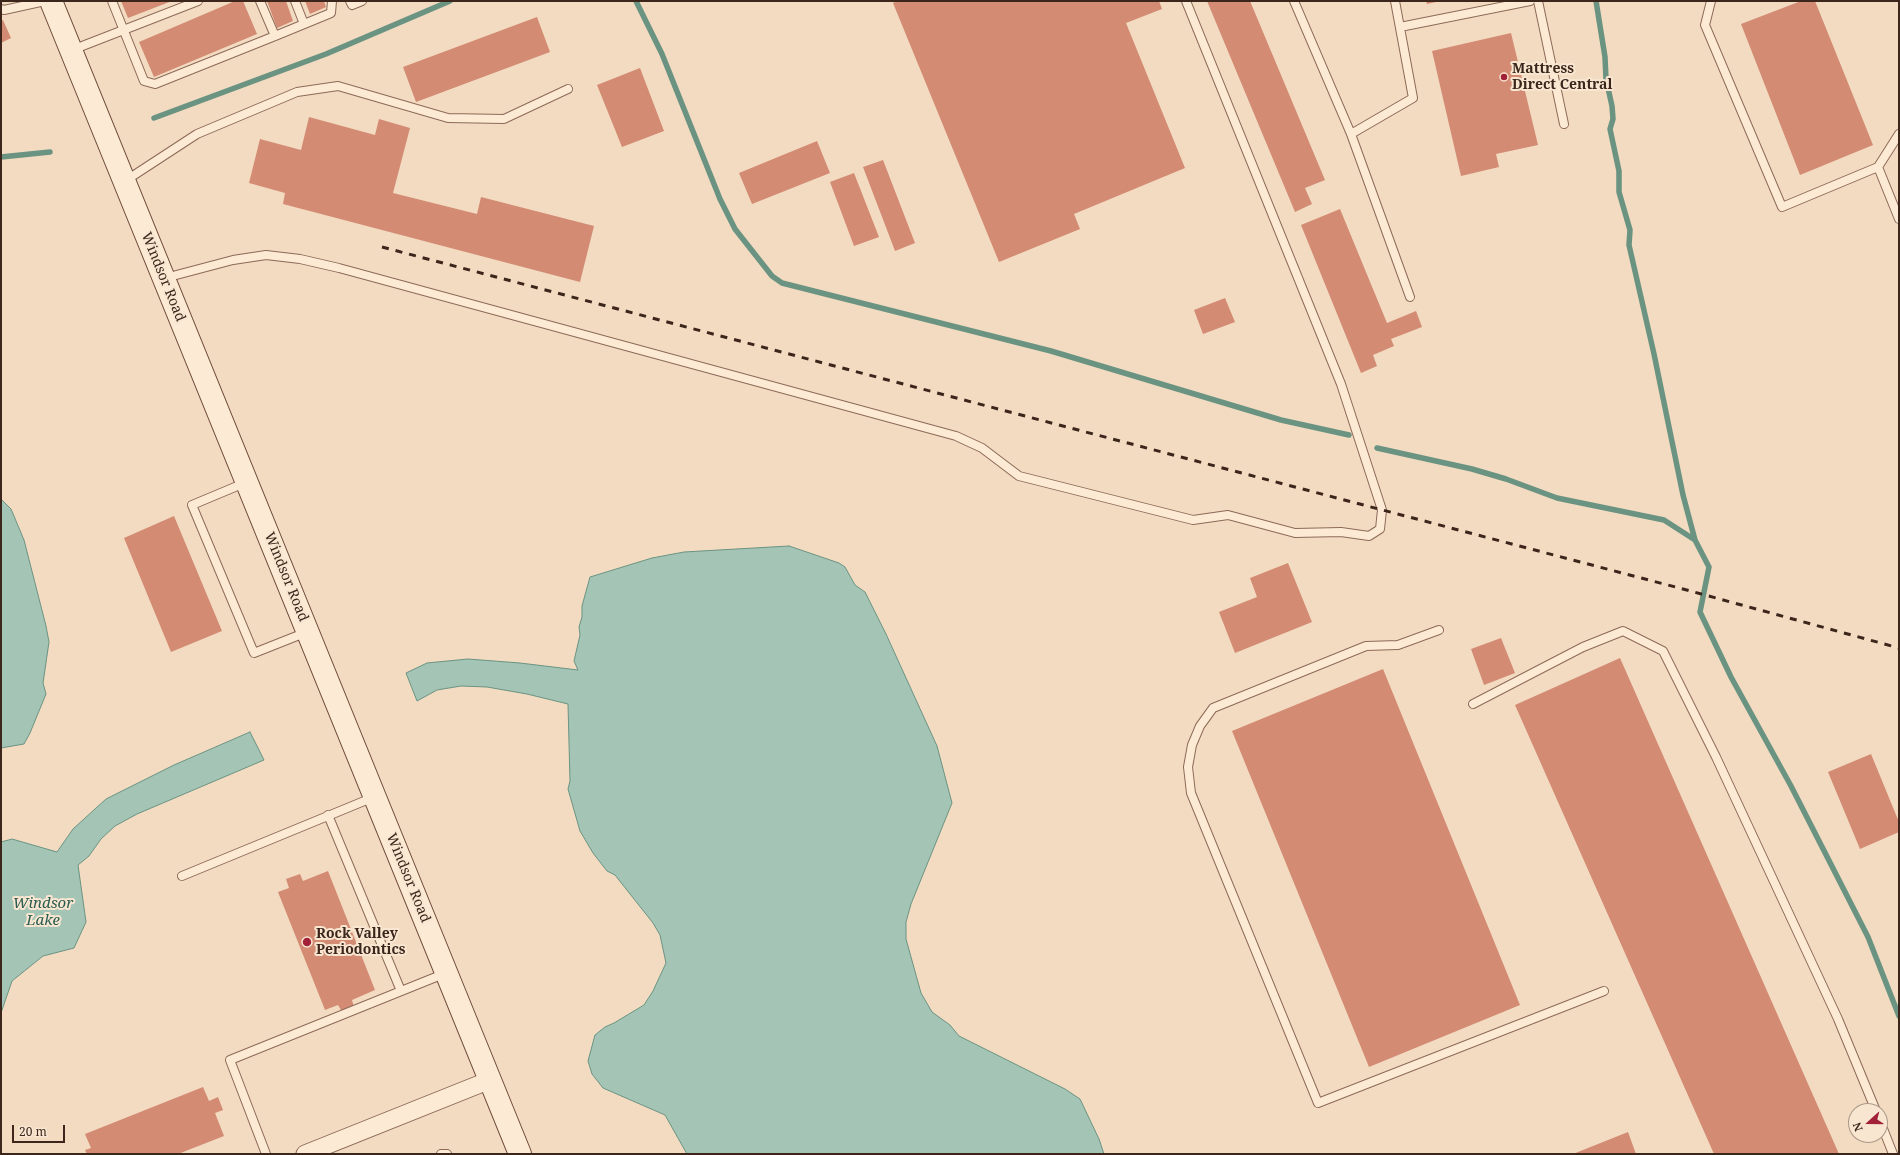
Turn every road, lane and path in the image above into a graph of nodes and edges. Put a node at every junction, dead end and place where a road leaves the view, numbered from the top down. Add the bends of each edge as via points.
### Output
1 (45, 1) edge
2 (51, 1) edge
3 (112, 1) edge
4 (198, 1) edge
5 (260, 1) edge
6 (295, 1) edge
7 (332, 1) edge
8 (350, 1) edge
9 (362, 1) edge
10 (1186, 1) edge
11 (1294, 1) edge
12 (1394, 1) edge
13 (1530, 1) edge
14 (1538, 1) edge
15 (1711, 1) edge
16 (1, 9) edge
17 (304, 24) junction
18 (1400, 27) junction
19 (124, 30) junction
20 (275, 36) junction
21 (71, 50) junction
22 (568, 89) dead end
23 (1564, 124) dead end
24 (1351, 134) junction
25 (1899, 134) edge
26 (1878, 167) junction
27 (124, 182) junction
28 (1899, 219) edge
29 (164, 278) junction
30 (1410, 297) dead end
31 (247, 482) junction
32 (1440, 630) dead end
33 (308, 632) junction
34 (1473, 704) dead end
35 (375, 797) junction
36 (328, 815) junction
37 (182, 876) dead end
38 (446, 973) junction
39 (401, 991) junction
40 (1604, 991) dead end
41 (490, 1080) junction
42 (1873, 1103) edge
43 (1888, 1141) edge
44 (266, 1154) edge
45 (305, 1154) edge
46 (442, 1154) edge
47 (447, 1154) edge
48 (520, 1154) edge
49 (1893, 1154) edge

1 - 16 lane
2 - 21 street, Windsor Road
3 - 19 lane
4 - 19 lane
5 - 20 lane
6 - 17 lane
7 - 17 lane via 331,13
8 - 9 lane via 352,5
10 - 29 lane via 1341,384 1382,510 1380,529 1369,536 1341,532 1295,533 1228,515 1193,520 1019,476 982,448 956,436 300,259 266,255 233,260
11 - 24 lane
12 - 18 lane
13 - 18 lane
14 - 23 lane
15 - 26 lane via 1705,25 1782,207
17 - 20 lane
18 - 24 lane via 1413,98
19 - 20 lane via 144,81 155,84
19 - 21 lane
21 - 27 street, Windsor Road
22 - 27 lane via 504,119 448,118 338,86 297,92 197,134
24 - 30 lane
25 - 26 lane
26 - 28 lane
27 - 29 street, Windsor Road
29 - 31 street, Windsor Road
31 - 33 street, Windsor Road
31 - 33 lane via 192,505 254,653
32 - 40 lane via 1398,645 1366,646 1213,708 1200,726 1192,745 1188,767 1191,793 1199,816 1318,1103
33 - 35 street, Windsor Road
34 - 42 lane via 1583,647 1623,631 1663,651 1716,757 1838,1019
35 - 36 lane
35 - 38 street, Windsor Road
36 - 37 lane
36 - 39 lane
38 - 39 lane
38 - 41 street, Windsor Road
39 - 44 lane via 230,1060
41 - 45 street
41 - 48 street, Windsor Road
43 - 49 lane
46 - 47 lane

